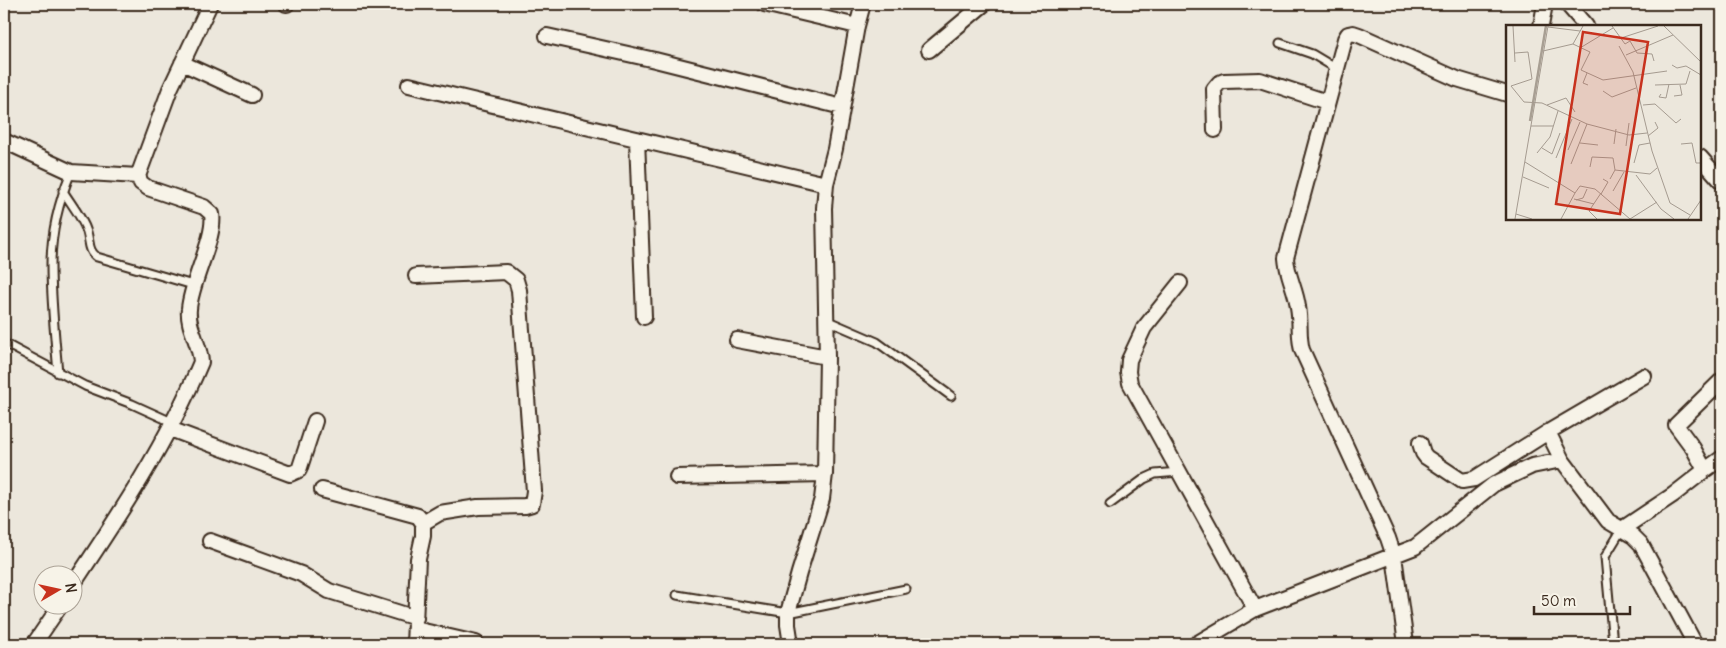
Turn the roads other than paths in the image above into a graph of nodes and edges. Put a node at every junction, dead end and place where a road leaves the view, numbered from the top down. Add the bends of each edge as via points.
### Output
1 (210, 4) edge
2 (764, 4) edge
3 (862, 4) edge
4 (984, 4) edge
5 (1545, 4) edge
6 (1567, 4) edge
7 (1541, 25) edge
8 (1585, 25) edge
9 (857, 26) junction
10 (547, 36) dead end
11 (1280, 43) dead end
12 (929, 50) dead end
13 (182, 63) junction
14 (1337, 69) junction
15 (409, 85) dead end
16 (1506, 94) edge
17 (252, 95) dead end
18 (1328, 102) junction
19 (842, 107) junction
20 (1215, 130) dead end
21 (637, 139) junction
22 (4, 141) edge
23 (1701, 158) edge
24 (71, 172) junction
25 (138, 176) junction
26 (1722, 182) edge
27 (826, 184) junction
28 (63, 191) junction
29 (416, 276) dead end
30 (1180, 283) dead end
31 (194, 285) junction
32 (644, 317) dead end
33 (826, 320) junction
34 (737, 340) dead end
35 (4, 343) edge
36 (827, 357) junction
37 (58, 373) junction
38 (1644, 376) dead end
39 (1722, 380) edge
40 (951, 396) dead end
41 (315, 421) dead end
42 (172, 426) junction
43 (1548, 432) junction
44 (1420, 443) dead end
45 (1722, 458) edge
46 (1562, 460) junction
47 (1706, 470) junction
48 (1179, 472) junction
49 (825, 474) junction
50 (677, 477) dead end
51 (322, 490) dead end
52 (1110, 504) dead end
53 (423, 523) junction
54 (1622, 529) junction
55 (210, 541) dead end
56 (1394, 556) junction
57 (82, 571) edge
58 (906, 589) dead end
59 (676, 595) dead end
60 (1255, 609) junction
61 (788, 612) junction
62 (53, 616) edge
63 (415, 623) junction
64 (1216, 639) edge
65 (476, 643) dead end
66 (34, 644) edge
67 (414, 644) edge
68 (791, 644) edge
69 (1196, 644) edge
70 (1406, 644) edge
71 (1613, 644) edge
72 (1695, 644) edge

1 - 13 street
2 - 9 street
3 - 9 street
4 - 12 street
5 - 7 street
6 - 8 street
9 - 19 street
10 - 19 street
11 - 14 lane via 1312,54
13 - 17 street
13 - 25 street
14 - 16 street via 1345,39 1353,33 1457,79
14 - 18 street
15 - 21 street
18 - 20 street via 1260,80 1224,81 1214,89
18 - 56 street via 1288,248 1287,269 1299,310 1298,338 1302,350
19 - 27 street
21 - 27 street
21 - 32 street
22 - 24 street
23 - 26 street
24 - 25 street
24 - 28 lane
25 - 31 street via 148,188 204,207 212,214 212,228
27 - 33 street
28 - 31 lane via 84,223 91,251 97,257
28 - 37 lane via 51,264
29 - 53 street via 506,272 516,280 534,492 532,504 525,506 440,513
30 - 48 street via 1144,328 1129,360 1128,372 1130,383
31 - 42 street via 189,323 201,352 201,362
33 - 36 street
33 - 40 lane via 877,342
34 - 36 street
35 - 37 lane
36 - 49 street
37 - 42 lane via 132,404
38 - 43 street
39 - 47 street via 1676,425
41 - 42 street via 299,470 290,474
42 - 57 street
43 - 44 street via 1467,482 1426,457
43 - 46 street
45 - 47 street
46 - 54 street via 1608,521
46 - 56 street via 1532,466 1494,484 1415,547
47 - 54 street
48 - 52 lane via 1155,474 1144,479
48 - 60 street
49 - 50 street
49 - 61 street via 822,499
51 - 53 street via 418,516
53 - 63 street
54 - 71 lane via 1605,557
54 - 72 street via 1641,544
55 - 63 street via 301,574 329,591
56 - 60 street
56 - 70 street
58 - 61 lane
59 - 61 lane
60 - 64 street
61 - 68 street
62 - 66 street
63 - 65 street
63 - 67 street
64 - 69 street

